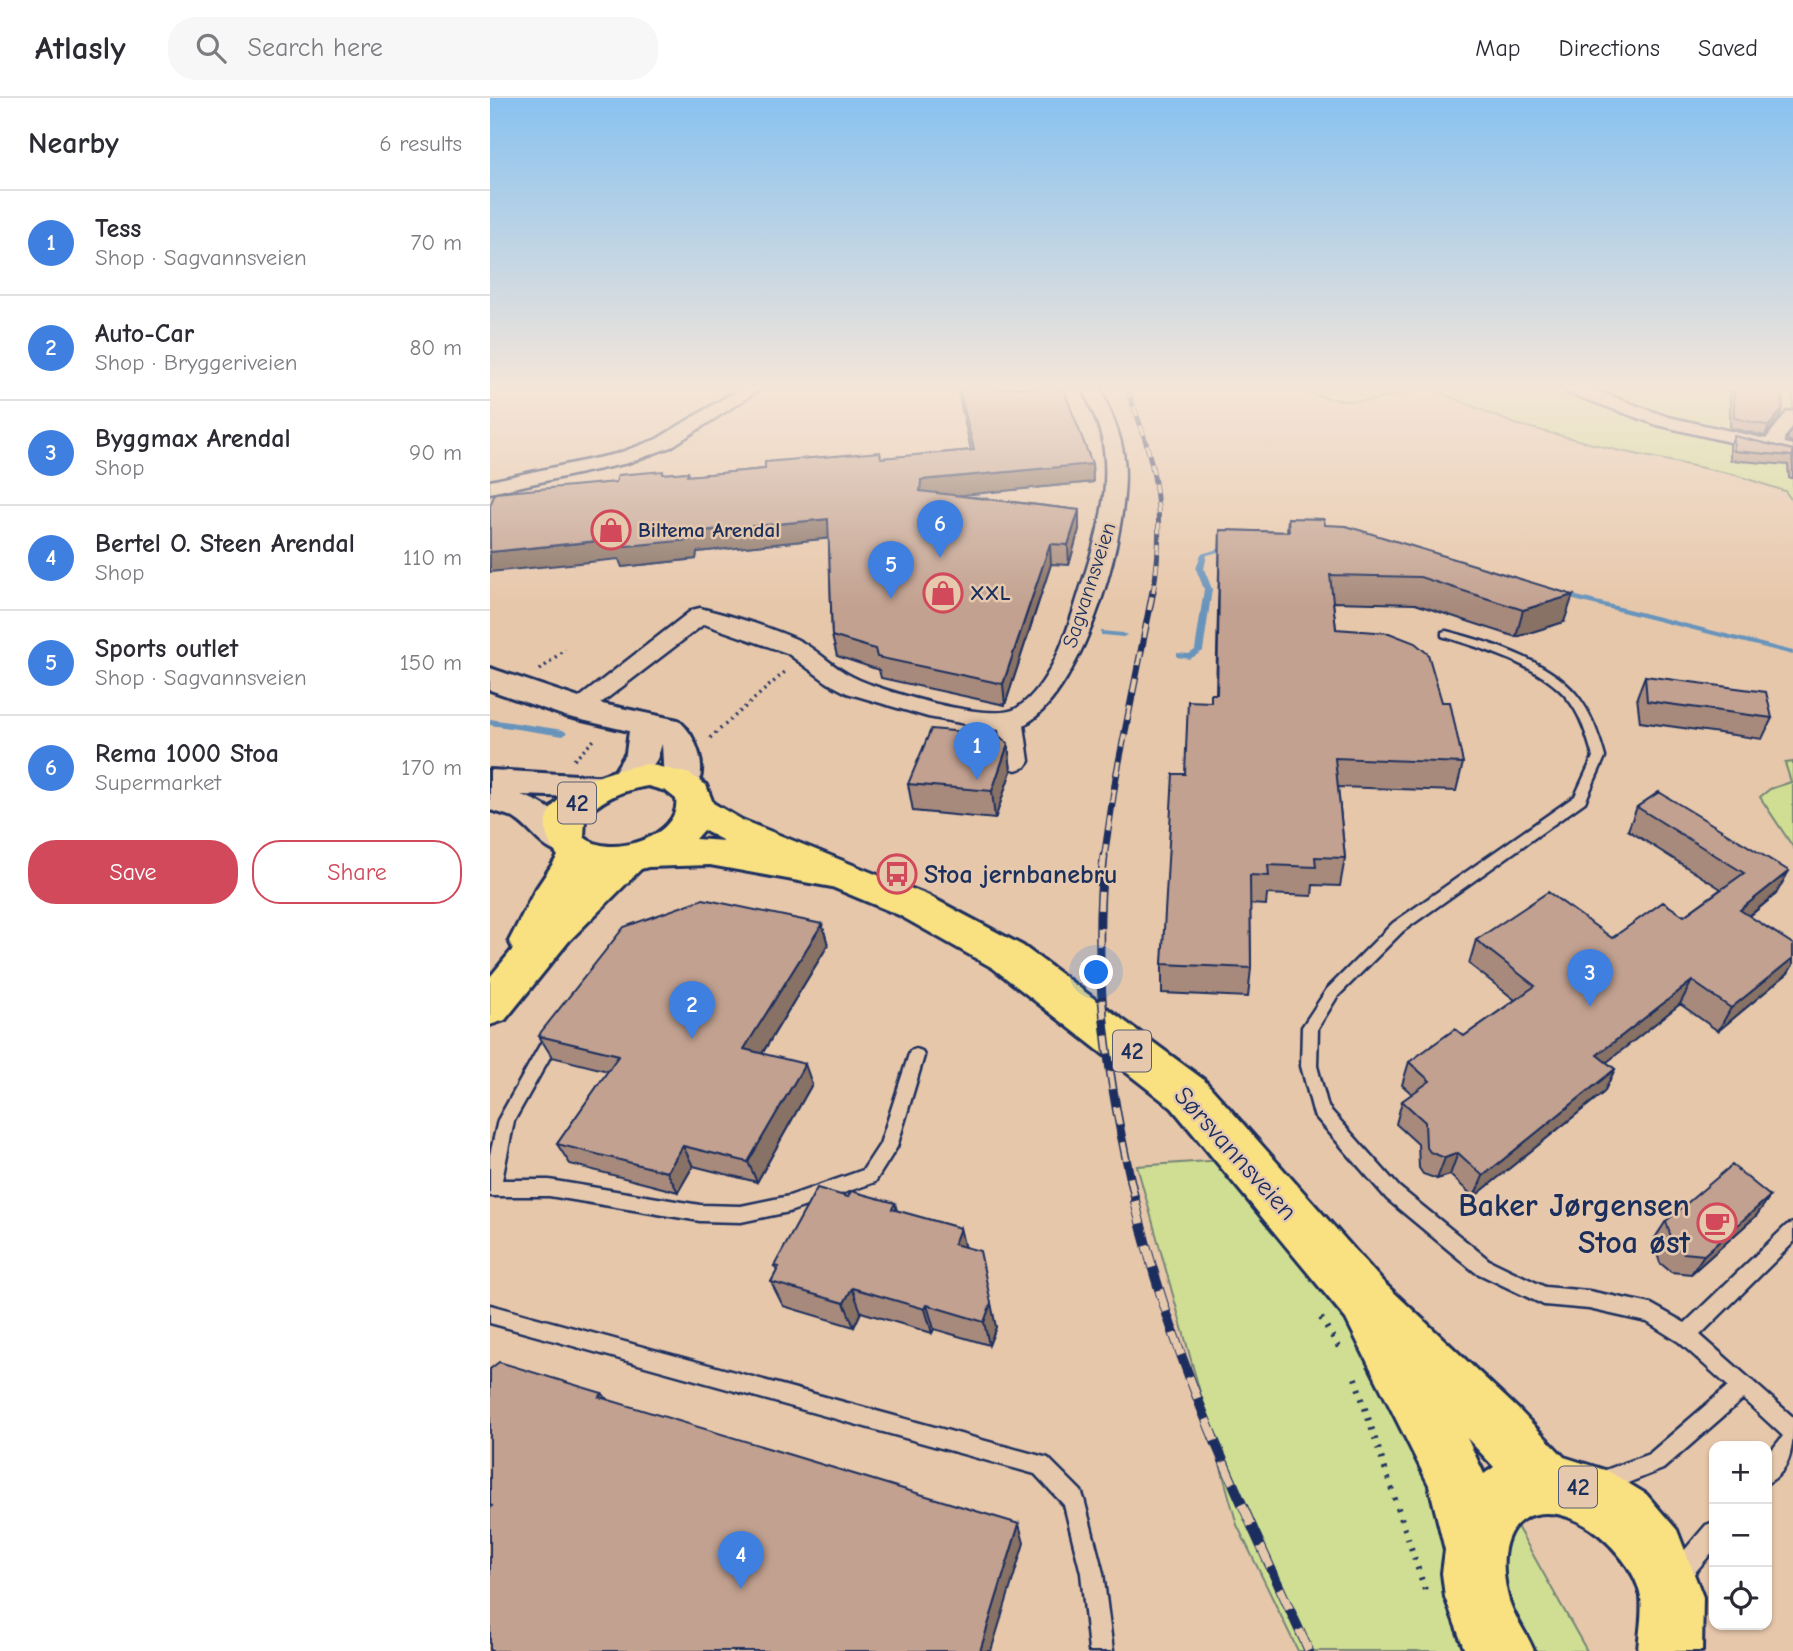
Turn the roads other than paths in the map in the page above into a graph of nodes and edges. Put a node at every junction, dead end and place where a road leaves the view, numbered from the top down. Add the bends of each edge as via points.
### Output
1 (612, 460) edge
2 (1115, 460) edge
3 (490, 484) edge
4 (1446, 634) dead end
5 (490, 678) edge
6 (579, 708) junction
7 (1011, 722) junction
8 (645, 724) junction
9 (1016, 761) dead end
10 (490, 782) edge
11 (615, 782) junction
12 (689, 796) junction
13 (490, 797) edge
14 (572, 848) junction
15 (638, 857) junction
16 (839, 875) junction
17 (499, 996) edge
18 (564, 1021) edge
19 (916, 1056) dead end
20 (491, 1188) edge
21 (1793, 1231) edge
22 (1342, 1307) junction
23 (490, 1314) edge
24 (1686, 1335) junction
25 (1744, 1385) junction
26 (1793, 1431) edge
27 (1793, 1441) edge
28 (1772, 1466) edge
29 (1565, 1485) junction
30 (1473, 1544) junction
31 (1709, 1544) edge
32 (1674, 1629) edge
33 (1101, 1651) edge
34 (1502, 1651) edge

1 - 3 street
2 - 7 street, Sagvannsveien via 1107,542 1082,621 1051,687 1038,705
4 - 24 lane via 1494,648 1541,671 1571,695 1591,729 1599,757 1580,799 1398,927 1332,993 1310,1027 1310,1066 1320,1110 1393,1193 1482,1266 1544,1296 1651,1313
5 - 6 street
6 - 7 street via 700,615 797,649 844,683 973,720
6 - 8 street
7 - 9 street
8 - 11 street via 648,739 641,760
8 - 12 street via 666,727 676,734
10 - 11 street
11 - 12 main road, 42 via 648,775 667,777
11 - 14 main road, 42 via 587,795 566,818 562,830
12 - 15 main road, 42 via 691,822 682,834
12 - 16 main road, Sørsvannsveien / 42 via 729,829
13 - 14 street via 525,809
14 - 15 main road, 42 via 608,862
14 - 17 main road, 42
15 - 16 main road, Sørsvannsveien / 42 via 710,852
15 - 17 main road, 42 via 590,895
16 - 22 main road, Sørsvannsveien / 42 via 913,905 1008,957 1188,1094
18 - 20 lane via 506,1120
19 - 20 lane via 888,1147 869,1176 789,1204 741,1214 700,1213 549,1188
21 - 24 lane
22 - 29 main road, Sørsvannsveien / 42
22 - 30 main road, Sørsvannsveien / 42 via 1457,1479
23 - 33 lane via 1041,1465 1073,1499 1092,1573
24 - 25 lane
25 - 26 lane
25 - 29 lane via 1656,1462
27 - 28 lane
29 - 30 main road, 42 via 1521,1486 1499,1498 1483,1518
29 - 32 main road, 42 via 1611,1504 1636,1525 1656,1553
30 - 34 main road, 42 via 1472,1577 1480,1612
31 - 32 lane

